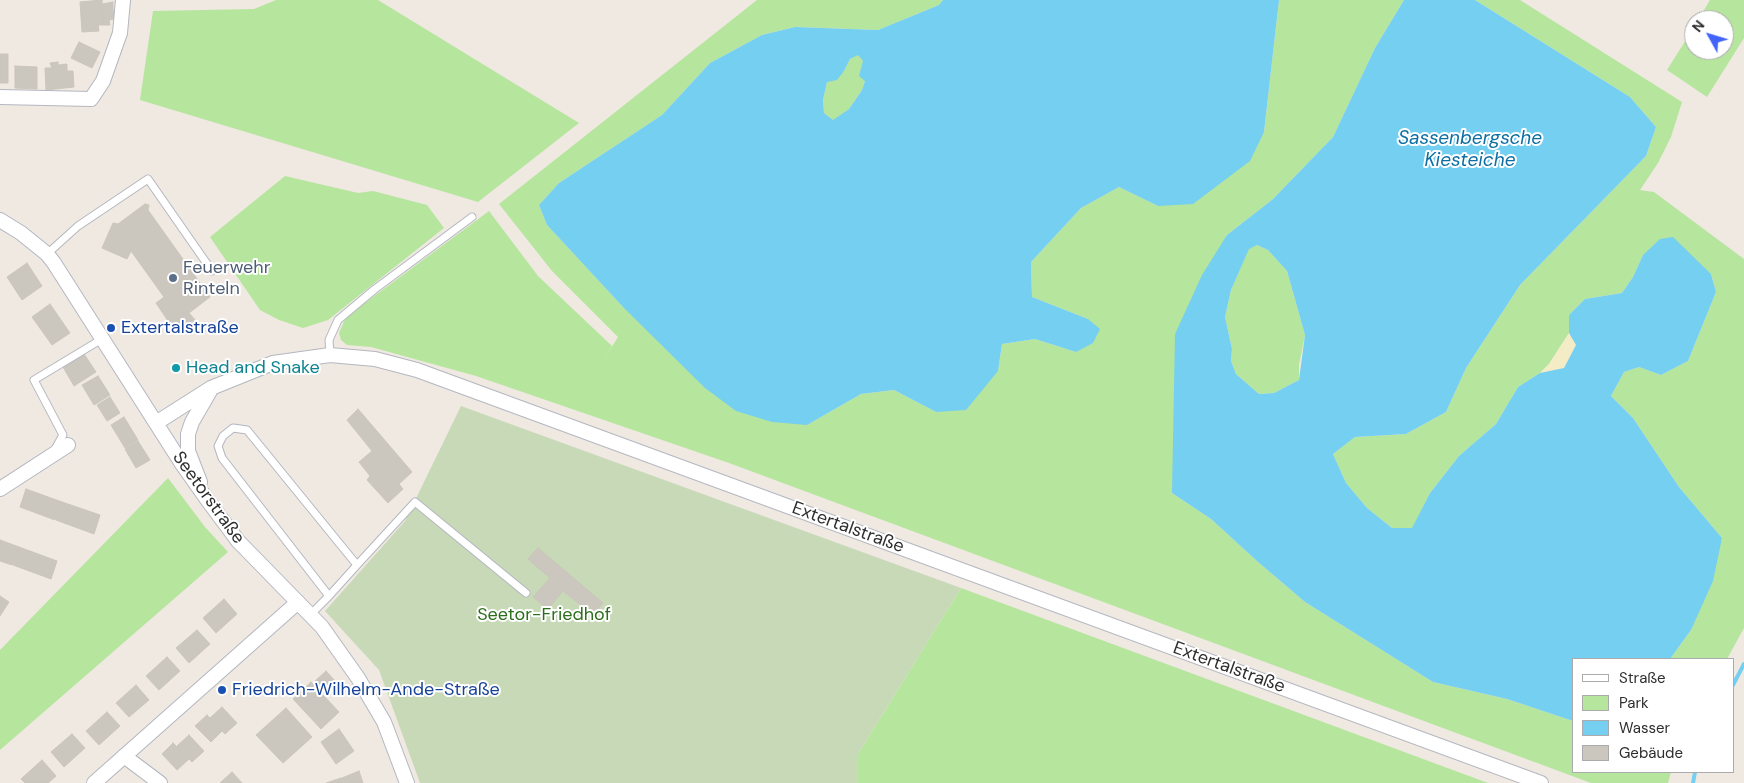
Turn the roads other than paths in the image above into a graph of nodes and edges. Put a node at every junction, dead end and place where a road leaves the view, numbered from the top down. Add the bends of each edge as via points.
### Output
1 (123, 0) edge
2 (0, 97) edge
3 (472, 217) dead end
4 (0, 220) edge
5 (47, 254) junction
6 (212, 271) dead end
7 (102, 339) junction
8 (330, 355) junction
9 (212, 388) junction
10 (156, 423) junction
11 (68, 445) dead end
12 (50, 456) junction
13 (0, 489) edge
14 (206, 498) junction
15 (357, 565) junction
16 (526, 593) dead end
17 (329, 596) junction
18 (298, 602) junction
19 (310, 615) junction
20 (124, 756) junction
21 (94, 783) edge
22 (160, 783) edge
23 (406, 783) edge
24 (1541, 783) edge

1 - 2 street via 120,34 103,81 91,98
3 - 8 lane via 338,320 329,340
4 - 5 street, Seetorstraße
5 - 6 lane via 78,226 148,179
5 - 7 street, Seetorstraße
7 - 10 street, Seetorstraße
7 - 12 lane via 34,380 63,435
8 - 9 street, Extertalstraße via 273,364
8 - 24 street, Extertalstraße via 375,359 417,370
9 - 10 street, Extertalstraße
9 - 14 street via 188,434 188,451
10 - 14 street, Seetorstraße
11 - 12 street
12 - 13 street
14 - 18 street, Seetorstraße via 238,541
15 - 16 lane via 415,502
15 - 17 lane
15 - 17 lane via 247,430 233,428 223,436 218,446 222,458
17 - 19 lane
18 - 19 street, Seetorstraße
18 - 20 street
19 - 23 street, Seetorstraße via 358,678 384,722
20 - 21 street
20 - 22 street

